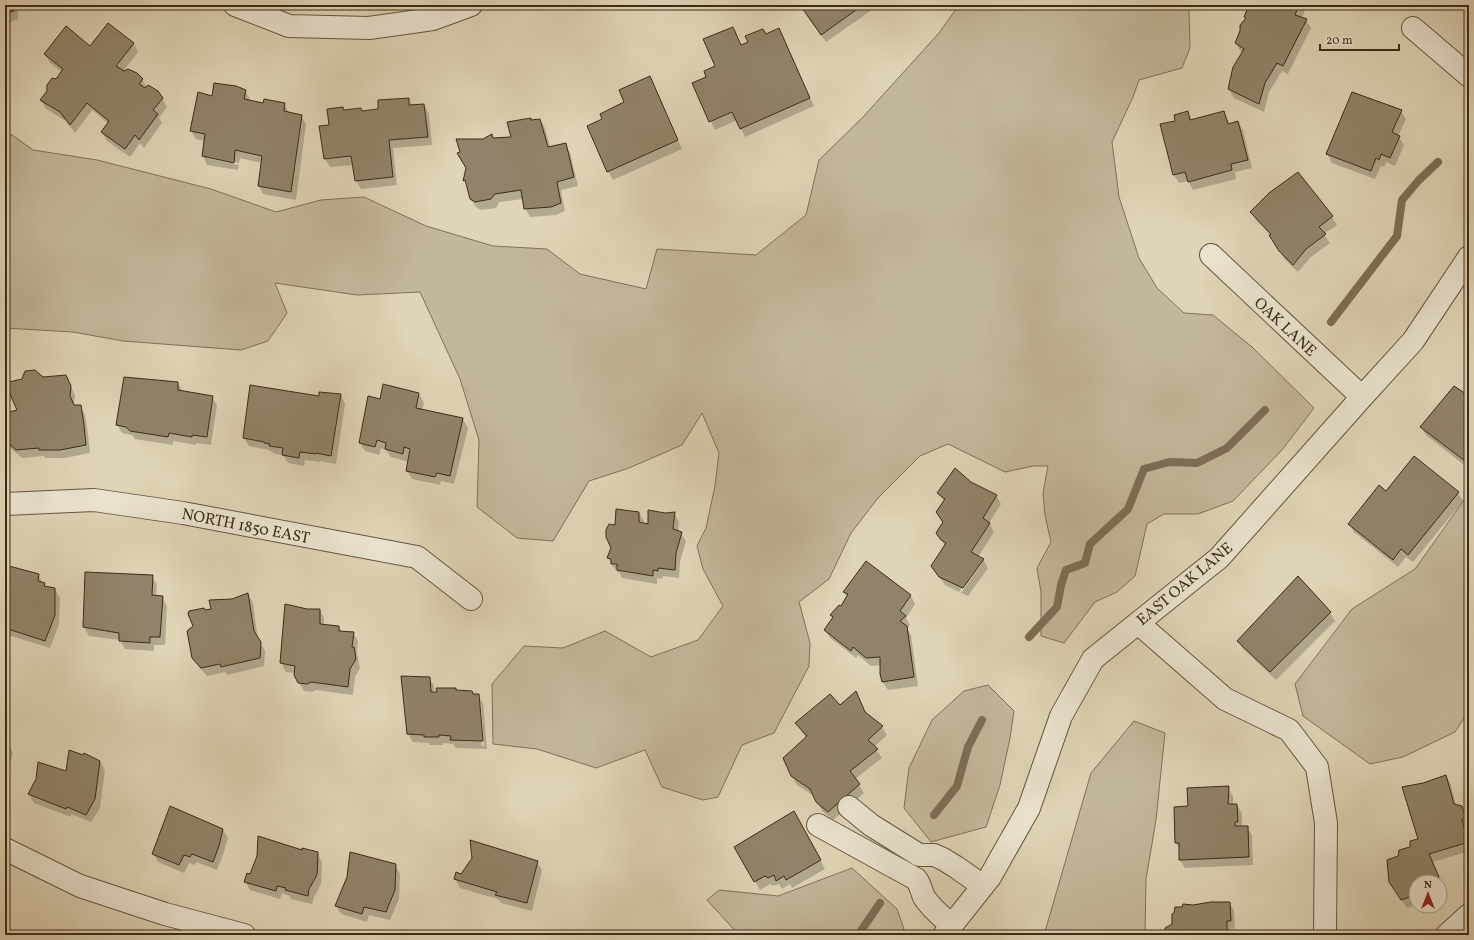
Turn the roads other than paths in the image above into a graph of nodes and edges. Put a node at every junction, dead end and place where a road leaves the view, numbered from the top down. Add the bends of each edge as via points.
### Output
1 (235, 5) edge
2 (471, 5) edge
3 (1413, 28) dead end
4 (1469, 76) edge
5 (1211, 255) dead end
6 (1469, 257) edge
7 (1362, 397) junction
8 (5, 504) edge
9 (471, 599) dead end
10 (1138, 623) junction
11 (849, 807) dead end
12 (818, 826) dead end
13 (5, 849) edge
14 (983, 886) junction
15 (1469, 915) edge
16 (948, 930) edge
17 (244, 935) edge
18 (1325, 935) edge
19 (1447, 935) edge

1 - 2 street via 289,26 369,28 433,19
3 - 4 street
5 - 7 street, OAK LANE
6 - 7 street, EAST OAK LANE via 1413,341
7 - 10 street, EAST OAK LANE via 1219,558
8 - 9 street, NORTH 1850 EAST via 94,500 183,513 417,557
10 - 14 street, EAST OAK LANE via 1093,659 1061,716 1029,808
10 - 18 street via 1225,699 1289,730 1317,767 1326,823
11 - 14 street via 871,825 919,855 934,855 943,859
12 - 16 street via 916,879 923,896
13 - 17 street via 80,886 165,914
14 - 16 street, EAST OAK LANE
15 - 19 street

